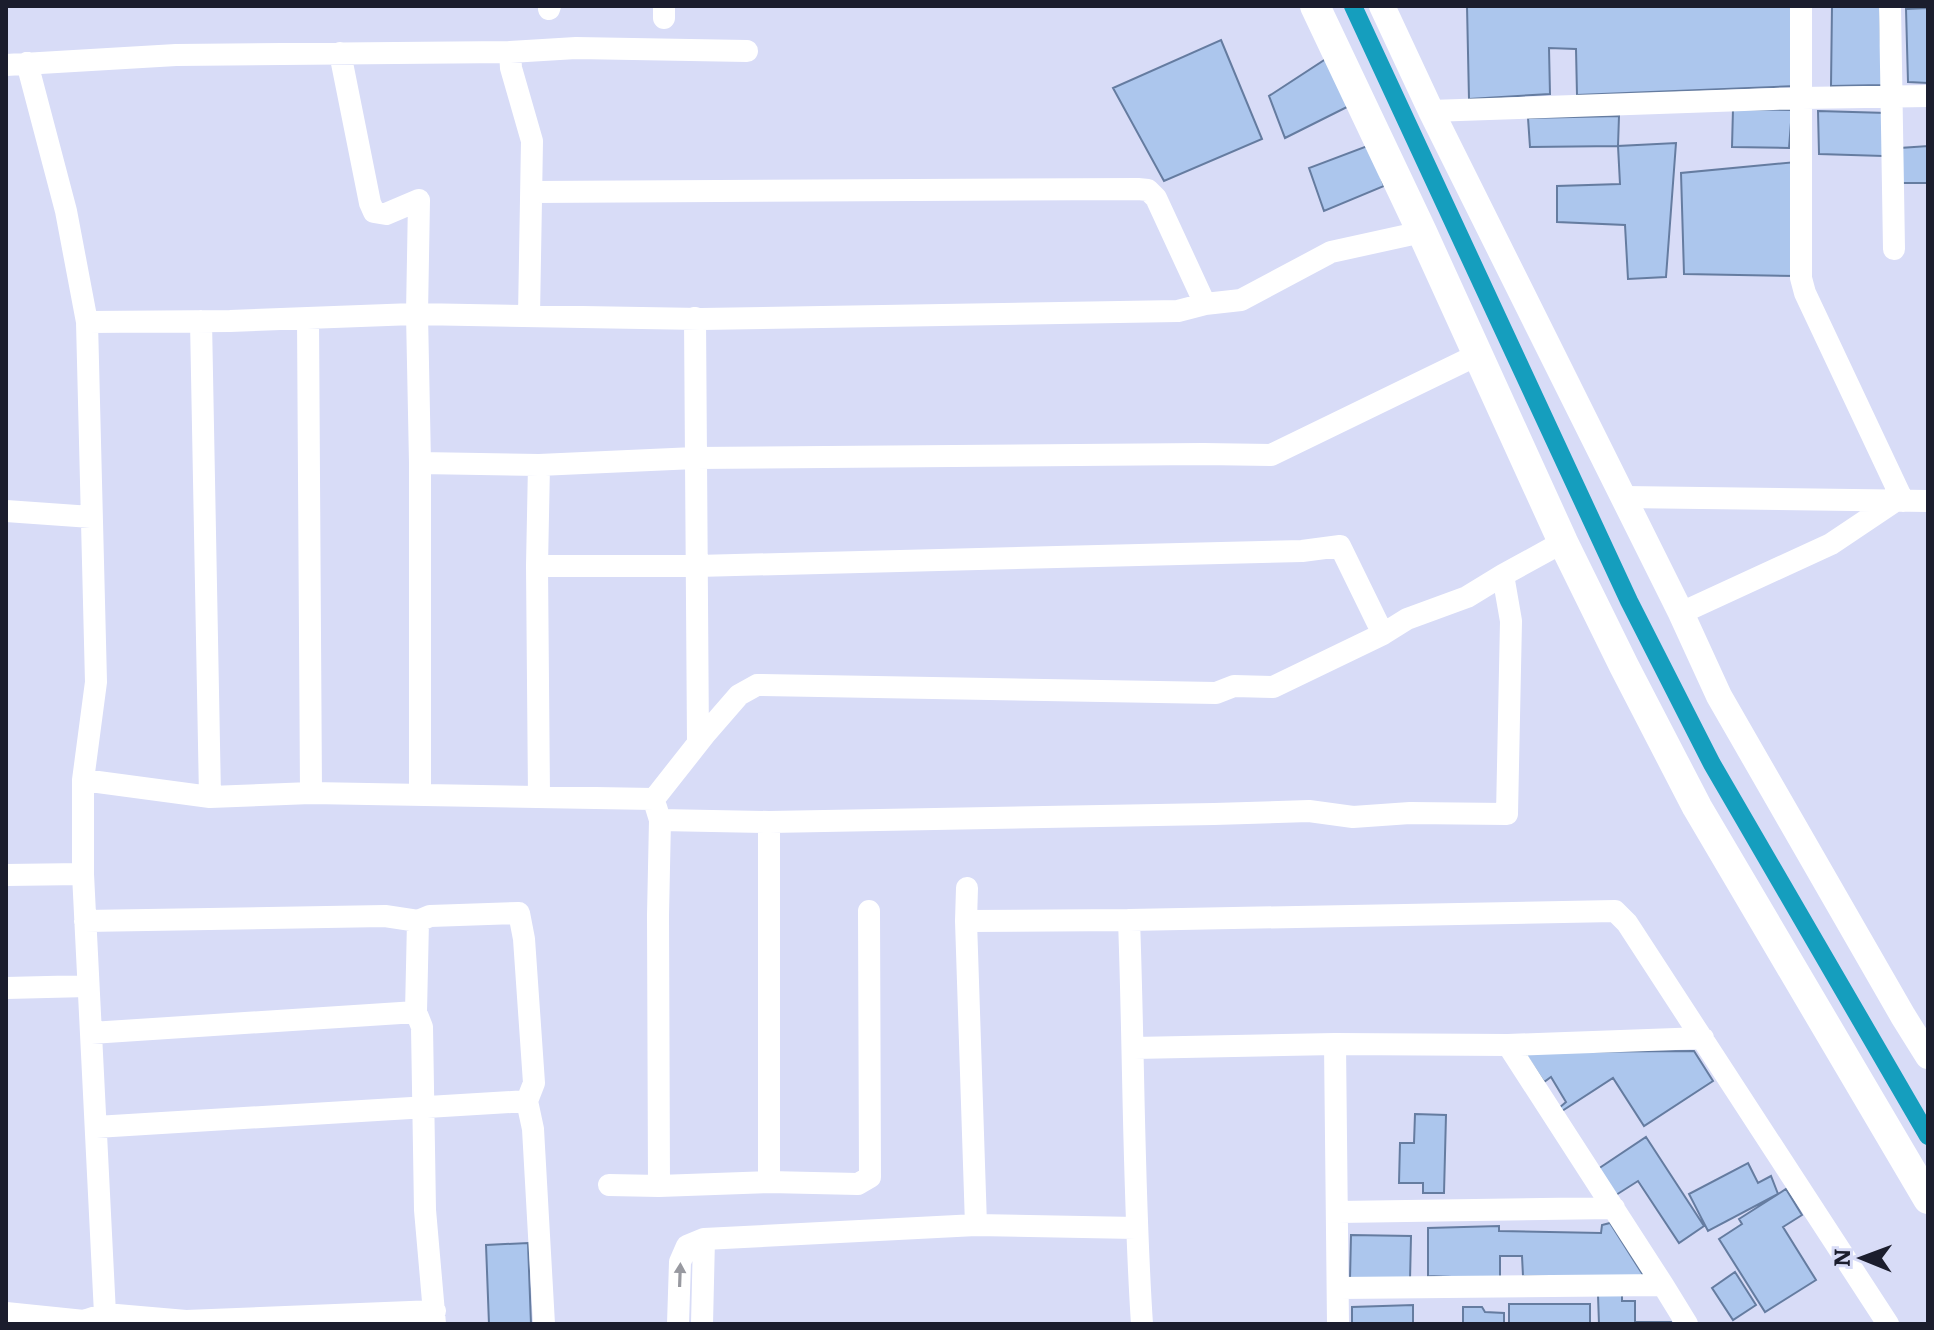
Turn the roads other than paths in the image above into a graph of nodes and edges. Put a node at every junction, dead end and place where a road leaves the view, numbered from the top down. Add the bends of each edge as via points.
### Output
1 (1315, 6) edge
2 (1382, 6) edge
3 (1801, 6) edge
4 (1890, 6) edge
5 (747, 51) dead end
6 (510, 52) junction
7 (340, 53) junction
8 (16, 64) edge
9 (1928, 96) edge
10 (1892, 97) junction
11 (1802, 98) junction
12 (1431, 111) junction
13 (532, 192) junction
14 (1422, 232) junction
15 (1894, 249) dead end
16 (1205, 304) junction
17 (417, 314) junction
18 (529, 316) junction
19 (308, 318) junction
20 (695, 318) junction
21 (201, 321) junction
22 (87, 322) junction
23 (1477, 355) junction
24 (695, 458) junction
25 (420, 463) junction
26 (539, 465) junction
27 (1624, 497) junction
28 (1899, 501) junction
29 (1928, 501) edge
30 (6, 511) edge
31 (91, 517) junction
32 (1563, 542) junction
33 (537, 566) junction
34 (697, 566) junction
35 (1503, 575) junction
36 (1681, 613) junction
37 (1383, 634) junction
38 (698, 743) junction
39 (83, 780) junction
40 (311, 793) junction
41 (420, 795) junction
42 (210, 797) junction
43 (539, 797) junction
44 (657, 810) junction
45 (769, 822) junction
46 (83, 874) junction
47 (6, 875) edge
48 (967, 888) dead end
49 (869, 911) dead end
50 (1129, 920) junction
51 (85, 921) junction
52 (418, 921) junction
53 (966, 921) junction
54 (88, 986) junction
55 (6, 988) edge
56 (416, 1012) junction
57 (91, 1033) junction
58 (1703, 1038) junction
59 (1335, 1044) junction
60 (1508, 1045) junction
61 (1134, 1048) junction
62 (1928, 1056) edge
63 (527, 1101) junction
64 (423, 1107) junction
65 (96, 1127) junction
66 (769, 1182) junction
67 (609, 1185) dead end
68 (659, 1186) junction
69 (1928, 1199) edge
70 (1614, 1208) junction
71 (1338, 1212) junction
72 (976, 1225) junction
73 (1136, 1228) junction
74 (704, 1239) junction
75 (1663, 1285) junction
76 (1339, 1288) junction
77 (6, 1313) edge
78 (435, 1318) edge
79 (90, 1320) edge
80 (186, 1323) edge
81 (544, 1324) edge
82 (678, 1324) edge
83 (702, 1324) edge
84 (1142, 1324) edge
85 (1338, 1324) edge
86 (1687, 1324) edge
87 (1888, 1324) edge

1 - 14 main road
2 - 12 street
3 - 11 street
4 - 10 street
5 - 6 street
6 - 7 street
6 - 13 street via 532,141
7 - 8 street
7 - 17 street via 374,212 386,214 419,200
8 - 22 street via 66,211
9 - 10 street
10 - 11 street
10 - 15 street
11 - 12 street
11 - 28 street via 1801,278
12 - 27 street
13 - 16 street via 1148,190
13 - 18 street
14 - 16 street via 1331,252 1241,300
14 - 23 main road
16 - 20 street via 1178,311
17 - 18 street
17 - 19 street
17 - 25 street
18 - 20 street
19 - 21 street
19 - 40 street
20 - 24 street
21 - 22 street
21 - 42 street
22 - 31 street
23 - 24 street via 1271,455
23 - 32 main road
24 - 26 street
24 - 34 street
25 - 26 street
25 - 41 street
26 - 33 street
27 - 28 street
27 - 36 street
28 - 29 street
28 - 36 street via 1831,544
30 - 31 street
31 - 39 street via 96,682
32 - 35 street
32 - 69 main road via 1697,807
33 - 34 street
33 - 43 street
34 - 37 street via 1340,546
34 - 38 street
35 - 37 street
35 - 45 street via 1511,621 1507,814 1353,817 1309,811
36 - 62 street via 1719,696
37 - 38 street via 1273,687 1234,686 1216,693 757,685 739,695
38 - 44 street
39 - 42 street
39 - 46 street
40 - 41 street
40 - 42 street
41 - 43 street
43 - 44 street
44 - 45 street
44 - 68 street
45 - 66 street
46 - 47 street
46 - 51 street
48 - 53 street
49 - 66 street via 870,1177 858,1184
50 - 53 street
50 - 58 street via 1615,911
50 - 61 street
51 - 52 street via 385,916
51 - 54 street
52 - 56 street
52 - 63 street via 430,916 519,913 534,1083
53 - 72 street
54 - 55 street
54 - 57 street
56 - 57 street
56 - 64 street via 422,1027
57 - 65 street
58 - 60 street
58 - 87 street
59 - 60 street
59 - 61 street
59 - 71 street
60 - 70 street
61 - 73 street
63 - 64 street
63 - 81 street
64 - 65 street
64 - 78 street
65 - 79 street
66 - 68 street
67 - 68 street
70 - 71 street
70 - 75 street
71 - 76 street
72 - 73 street
72 - 74 street
73 - 84 street
82 -> 74 street via 680,1262 687,1246
74 - 83 street
75 - 76 street
75 - 86 street
76 - 85 street
77 - 79 street
78 - 80 street
79 - 80 street

